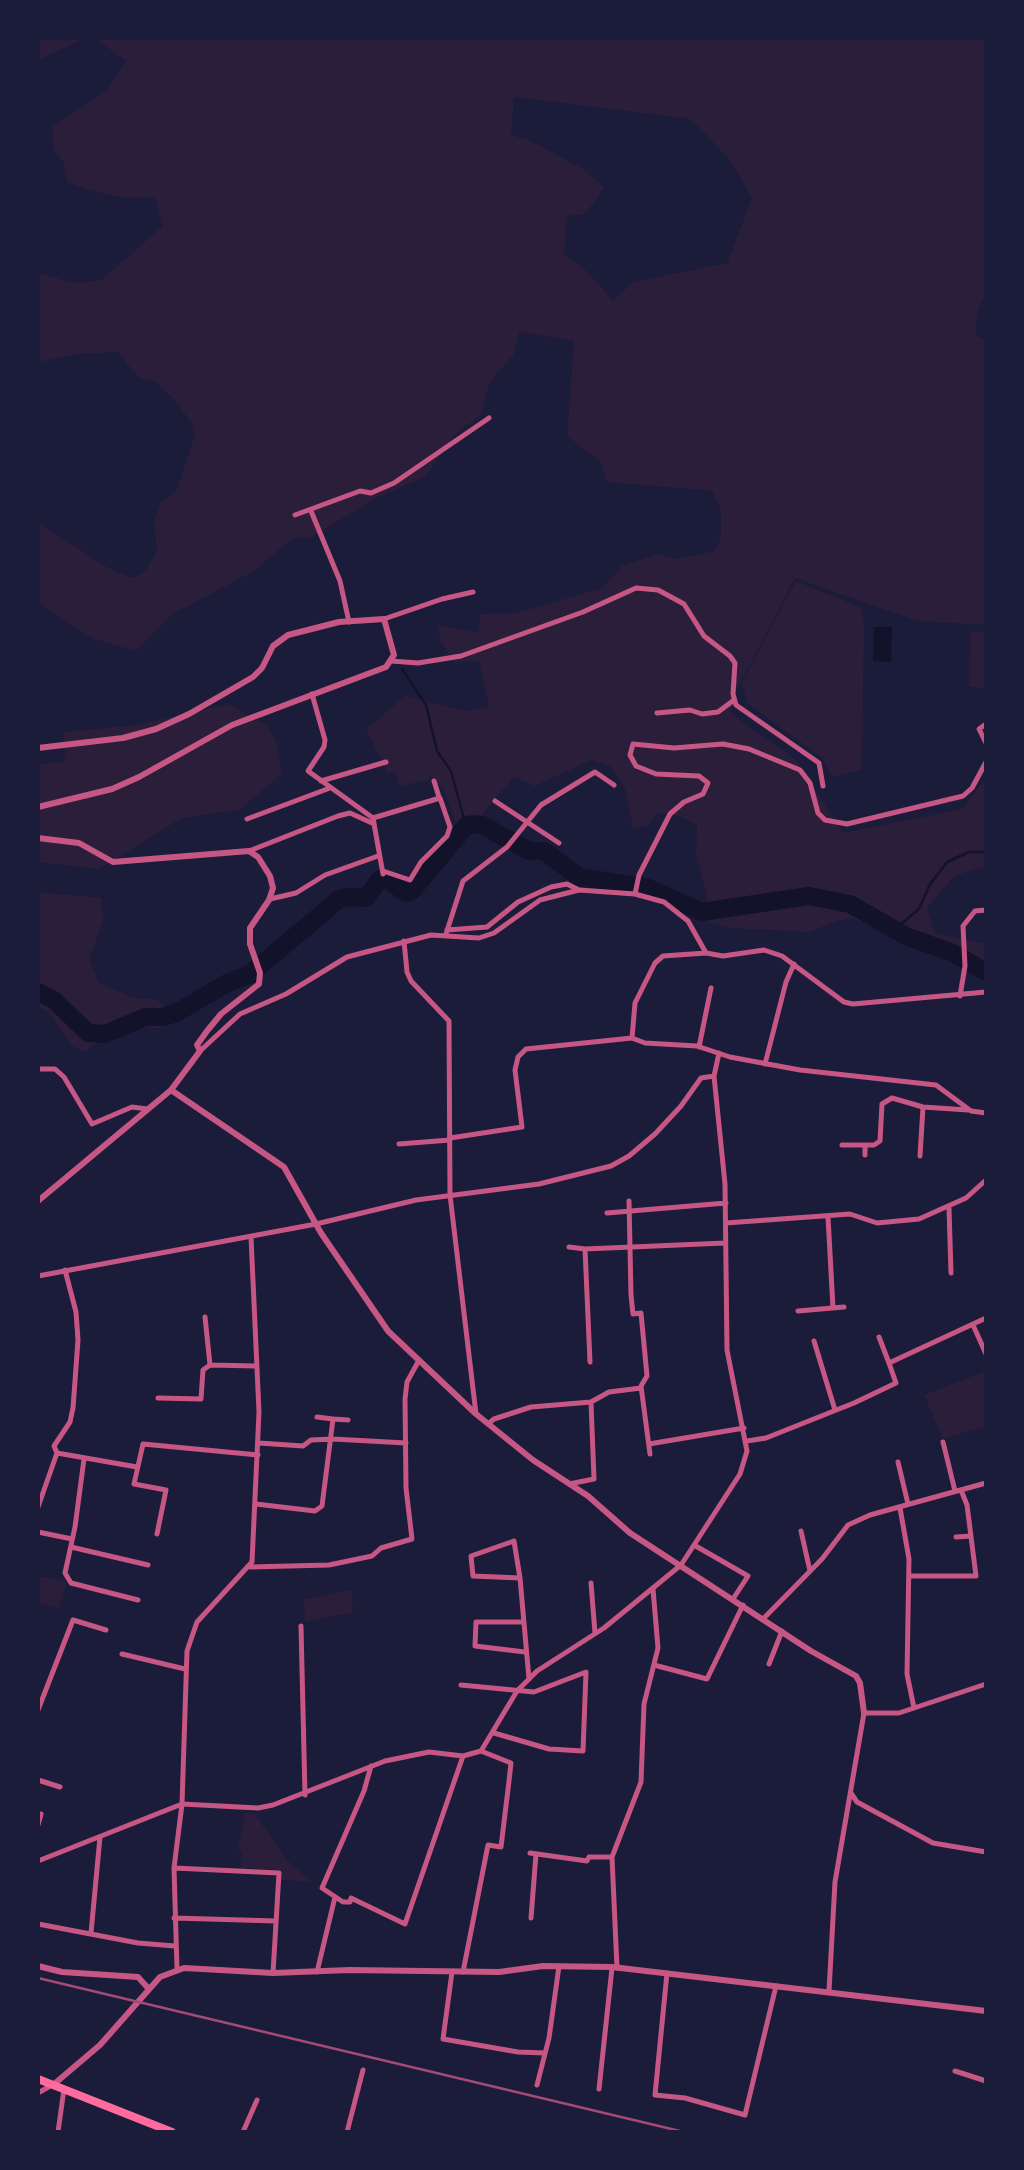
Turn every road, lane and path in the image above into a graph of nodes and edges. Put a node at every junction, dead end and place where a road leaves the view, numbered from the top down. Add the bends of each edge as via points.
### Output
1 (490, 418) dead end
2 (312, 512) junction
3 (295, 515) dead end
4 (473, 592) dead end
5 (384, 619) junction
6 (348, 622) junction
7 (391, 661) junction
8 (312, 693) junction
9 (734, 700) junction
10 (657, 713) dead end
11 (986, 724) edge
12 (986, 743) edge
13 (38, 748) edge
14 (386, 762) dead end
15 (986, 762) edge
16 (320, 781) junction
17 (434, 781) dead end
18 (614, 784) dead end
19 (330, 788) junction
20 (811, 788) junction
21 (440, 798) junction
22 (495, 801) dead end
23 (38, 807) edge
24 (246, 819) dead end
25 (526, 820) junction
26 (372, 821) junction
27 (38, 838) edge
28 (560, 843) dead end
29 (249, 851) junction
30 (378, 856) junction
31 (636, 892) junction
32 (269, 900) junction
33 (986, 910) edge
34 (446, 932) junction
35 (404, 941) junction
36 (706, 954) junction
37 (794, 964) junction
38 (711, 988) dead end
39 (986, 992) edge
40 (960, 996) junction
41 (632, 1038) junction
42 (698, 1047) junction
43 (200, 1052) junction
44 (719, 1053) junction
45 (766, 1064) junction
46 (38, 1070) edge
47 (714, 1076) junction
48 (171, 1090) junction
49 (923, 1106) junction
50 (147, 1108) junction
51 (970, 1111) junction
52 (986, 1114) edge
53 (450, 1139) junction
54 (400, 1144) dead end
55 (842, 1145) dead end
56 (865, 1145) junction
57 (866, 1156) dead end
58 (920, 1156) dead end
59 (986, 1180) edge
60 (450, 1195) junction
61 (38, 1201) edge
62 (629, 1201) dead end
63 (726, 1203) junction
64 (949, 1208) junction
65 (630, 1212) junction
66 (607, 1214) dead end
67 (828, 1216) junction
68 (726, 1223) junction
69 (316, 1224) junction
70 (251, 1236) junction
71 (726, 1243) junction
72 (569, 1248) dead end
73 (585, 1249) junction
74 (632, 1250) junction
75 (65, 1270) junction
76 (951, 1273) dead end
77 (38, 1276) edge
78 (844, 1307) dead end
79 (834, 1308) junction
80 (798, 1311) dead end
81 (204, 1317) dead end
82 (986, 1318) edge
83 (972, 1324) junction
84 (879, 1337) dead end
85 (814, 1340) dead end
86 (986, 1354) edge
87 (418, 1362) junction
88 (590, 1362) dead end
89 (890, 1363) junction
90 (210, 1365) junction
91 (256, 1366) junction
92 (641, 1388) junction
93 (158, 1398) dead end
94 (591, 1402) junction
95 (835, 1410) junction
96 (476, 1414) junction
97 (317, 1418) dead end
98 (334, 1419) junction
99 (348, 1420) dead end
100 (488, 1424) junction
101 (744, 1428) junction
102 (333, 1438) junction
103 (747, 1441) junction
104 (943, 1442) dead end
105 (258, 1443) junction
106 (406, 1443) junction
107 (649, 1444) junction
108 (57, 1453) junction
109 (650, 1454) dead end
110 (258, 1455) junction
111 (84, 1458) junction
112 (898, 1462) dead end
113 (138, 1468) junction
114 (986, 1483) edge
115 (568, 1484) junction
116 (958, 1490) junction
117 (40, 1492) edge
118 (256, 1504) junction
119 (908, 1504) junction
120 (38, 1507) edge
121 (900, 1508) junction
122 (800, 1531) dead end
123 (38, 1532) edge
124 (157, 1534) dead end
125 (971, 1536) junction
126 (956, 1537) dead end
127 (71, 1543) junction
128 (694, 1545) junction
129 (148, 1565) dead end
130 (681, 1565) junction
131 (250, 1568) junction
132 (810, 1572) junction
133 (908, 1576) junction
134 (976, 1576) junction
135 (986, 1576) edge
136 (520, 1578) junction
137 (591, 1582) dead end
138 (653, 1588) junction
139 (733, 1598) junction
140 (138, 1600) dead end
141 (742, 1604) junction
142 (764, 1618) junction
143 (522, 1622) junction
144 (301, 1626) dead end
145 (106, 1630) dead end
146 (782, 1631) junction
147 (595, 1633) junction
148 (524, 1652) junction
149 (122, 1654) dead end
150 (652, 1664) junction
151 (769, 1664) dead end
152 (185, 1669) junction
153 (529, 1679) junction
154 (986, 1684) edge
155 (461, 1685) dead end
156 (517, 1691) junction
157 (914, 1708) junction
158 (38, 1710) edge
159 (864, 1713) junction
160 (494, 1733) junction
161 (481, 1751) junction
162 (462, 1756) junction
163 (371, 1766) junction
164 (38, 1780) edge
165 (60, 1787) dead end
166 (851, 1793) junction
167 (305, 1795) junction
168 (182, 1804) junction
169 (40, 1814) dead end
170 (38, 1824) edge
171 (100, 1837) junction
172 (986, 1852) edge
173 (612, 1858) junction
174 (38, 1860) edge
175 (174, 1868) junction
176 (335, 1897) junction
177 (174, 1918) junction
178 (531, 1918) dead end
179 (276, 1921) junction
180 (38, 1924) edge
181 (90, 1934) junction
182 (175, 1946) junction
183 (38, 1966) edge
184 (559, 1966) junction
185 (615, 1968) junction
186 (177, 1969) junction
187 (317, 1972) junction
188 (452, 1972) junction
189 (463, 1972) junction
190 (273, 1973) junction
191 (667, 1973) junction
192 (776, 1986) junction
193 (148, 1988) junction
194 (828, 1992) junction
195 (986, 2010) edge
196 (545, 2053) junction
197 (363, 2070) dead end
198 (955, 2071) dead end
199 (38, 2078) edge
200 (986, 2082) edge
201 (53, 2085) junction
202 (537, 2085) dead end
203 (64, 2089) junction
204 (598, 2089) dead end
205 (38, 2093) edge
206 (257, 2100) dead end
207 (58, 2132) edge
208 (172, 2132) edge
209 (243, 2132) edge
210 (347, 2132) edge

1 - 2 street via 394,483
2 - 3 street
2 - 6 street via 340,581
4 - 5 street
5 - 6 street
5 - 7 street
6 - 13 street via 288,635 253,677 175,722 123,738
7 - 8 street
7 - 9 street via 461,656 649,588 684,604 704,636 730,656
8 - 16 street via 325,740 308,771
8 - 23 street via 232,725 112,789
9 - 10 street via 718,712
9 - 20 street via 818,764 826,785
11 - 12 street via 979,729
14 - 16 street
15 - 20 street via 963,796 847,824 818,813
16 - 19 street
17 - 21 street
18 - 25 street via 595,772
19 - 24 street
19 - 26 street
20 - 31 street via 800,770 736,745 633,744 636,766 708,783 703,794 670,814
21 - 26 street
21 - 30 street via 450,826 410,880 382,872
22 - 25 street
25 - 28 street
25 - 34 street via 507,847 463,880
26 - 29 street via 338,816
26 - 30 street
27 - 29 street via 79,842 114,862
29 - 32 street via 270,876
30 - 32 street
31 - 34 street via 579,890 540,900 479,938
31 - 36 street via 676,910
32 - 43 street via 250,928 258,984 221,1014 197,1045
33 - 40 street via 975,911 963,926
34 - 35 street
35 - 43 street via 348,957 240,1014
35 - 53 street via 407,972 450,1022
36 - 37 street via 764,950
36 - 41 street via 658,959 635,1003
37 - 40 street via 834,998 852,1004
37 - 45 street
38 - 42 street
39 - 40 street
41 - 42 street
41 - 53 street via 526,1049 516,1070 522,1127
42 - 44 street
43 - 48 street
44 - 45 street
44 - 47 street
45 - 51 street via 936,1085
46 - 50 street via 55,1069 64,1077 92,1124 132,1107
47 - 60 street via 701,1078 655,1134 611,1166
47 - 63 street
48 - 50 street
48 - 69 street via 284,1167
49 - 51 street
49 - 56 street via 892,1098 882,1104 880,1141
49 - 58 street
50 - 61 street
51 - 52 street
53 - 54 street
53 - 60 street
55 - 56 street
56 - 57 street
59 - 64 street
60 - 69 street
60 - 96 street
62 - 65 street
63 - 65 street
63 - 68 street
64 - 67 street via 920,1220 877,1223 850,1214
64 - 76 street
65 - 66 street
65 - 74 street
67 - 68 street
67 - 79 street
68 - 71 street
69 - 70 street
69 - 87 street via 388,1330
70 - 75 street
70 - 91 street
71 - 74 street
71 - 101 street via 727,1350
72 - 73 street
73 - 74 street
73 - 88 street
74 - 92 street via 632,1314 641,1313 647,1376
75 - 77 street
75 - 108 street via 78,1340 73,1408 54,1446
78 - 79 street
79 - 80 street
81 - 90 street
82 - 83 street
83 - 86 street
83 - 89 street
84 - 89 street
85 - 95 street
87 - 96 street
87 - 106 street via 407,1382
89 - 95 street via 896,1383
90 - 91 street
90 - 93 street via 203,1370 201,1398
91 - 105 street
92 - 94 street
92 - 107 street
94 - 100 street via 531,1407
94 - 115 street via 594,1480
95 - 103 street
96 - 100 street
97 - 98 street
98 - 99 street
98 - 102 street
100 - 115 street
101 - 103 street
101 - 107 street
102 - 105 street via 303,1446
102 - 106 street
102 - 118 street via 322,1506
103 - 128 street via 740,1474
104 - 116 street
105 - 110 street
106 - 131 street via 412,1539 329,1565
107 - 109 street
108 - 111 street
108 - 117 street
110 - 113 street via 143,1444
110 - 118 street
111 - 113 street
111 - 127 street
112 - 119 street
113 - 124 street via 134,1484 166,1490
114 - 116 street
115 - 130 street
116 - 119 street
116 - 125 street
117 - 120 street
118 - 131 street
119 - 121 street
121 - 132 street via 848,1525
121 - 133 street
122 - 132 street
123 - 127 street
125 - 126 street
125 - 134 street
127 - 129 street
127 - 140 street via 65,1573 71,1583
128 - 130 street
128 - 139 street via 748,1576
130 - 138 street
130 - 139 street
131 - 152 street via 198,1622
132 - 142 street
133 - 134 street
133 - 157 street via 907,1674
134 - 135 street
136 - 136 street via 514,1540 471,1556 474,1576
136 - 143 street
137 - 147 street
138 - 147 street
138 - 150 street via 658,1648
139 - 141 street
141 - 142 street
141 - 150 street via 706,1678
142 - 146 street
143 - 148 street
143 - 148 street via 476,1622 475,1646
144 - 167 street
145 - 158 street via 73,1620
146 - 151 street
146 - 159 street via 856,1676
147 - 153 street
148 - 153 street
149 - 152 street
150 - 173 street via 640,1782
152 - 168 street
153 - 156 street
154 - 157 street
155 - 156 street
156 - 160 street
156 - 160 street via 534,1692 586,1672 584,1751 549,1750
157 - 159 street
159 - 166 street
160 - 161 street
161 - 162 street
161 - 189 street via 511,1763 510,1780 502,1847 488,1845
162 - 163 street via 429,1752
162 - 176 street via 406,1924
163 - 167 street
163 - 176 street via 322,1888
164 - 165 street
166 - 172 street via 932,1843
166 - 194 street via 835,1882
167 - 168 street via 258,1808
168 - 171 street
168 - 175 street
169 - 170 street
171 - 174 street
171 - 181 street
173 - 178 street via 533,1853
173 - 185 street
175 - 177 street
175 - 179 street via 279,1872
176 - 187 street
177 - 179 street
177 - 182 street
179 - 190 street
180 - 181 street
181 - 182 street
182 - 186 street
183 - 193 street via 138,1977
184 - 185 street
184 - 189 street
184 - 196 street
185 - 191 street
185 - 204 street
186 - 190 street
186 - 193 street
187 - 188 street
187 - 190 street
188 - 189 street
188 - 196 street via 443,2039
191 - 192 street
191 - 192 street via 655,2096 746,2115
192 - 194 street
193 - 201 street via 100,2045
194 - 195 street
196 - 202 street
197 - 210 street
198 - 200 street
199 - 201 highway
201 - 203 highway
201 - 205 street
203 - 207 street
203 - 208 highway
206 - 209 street

